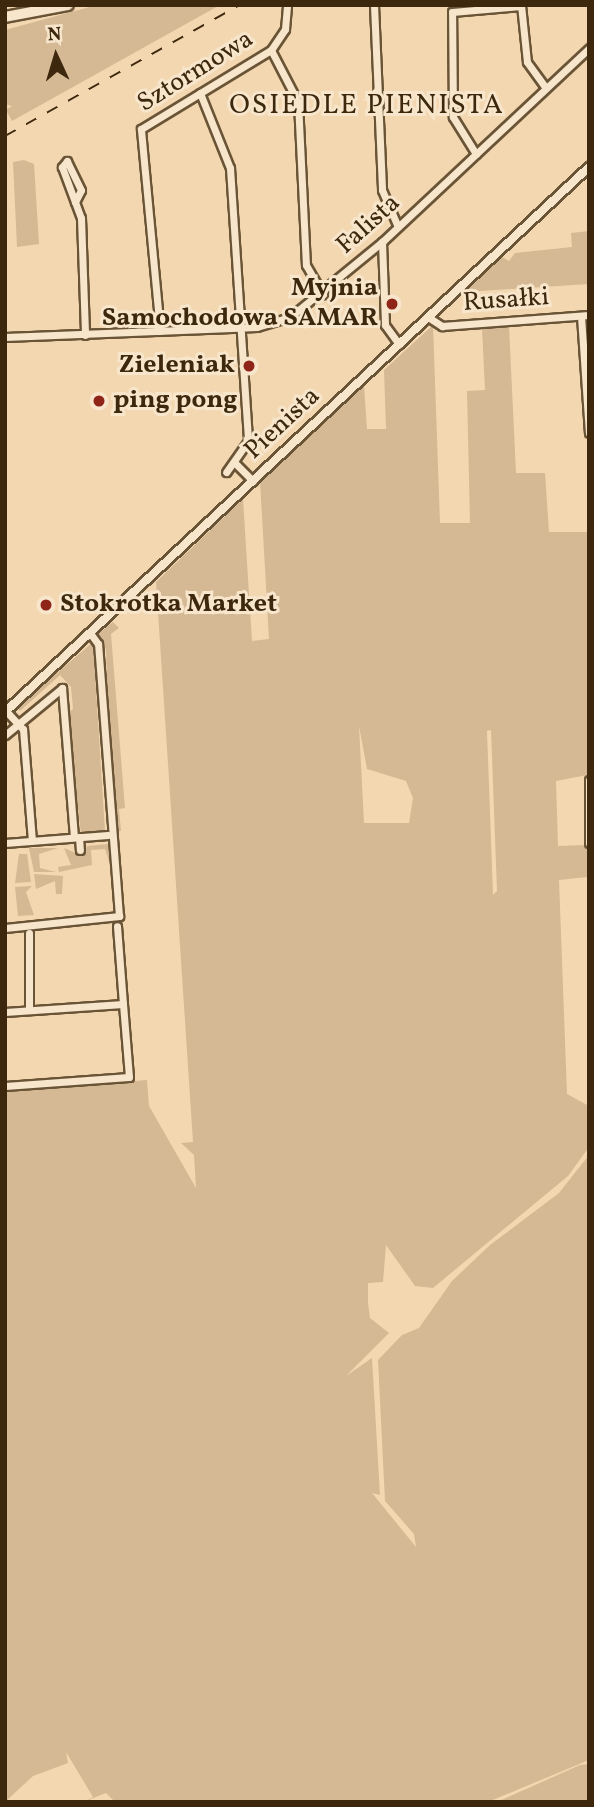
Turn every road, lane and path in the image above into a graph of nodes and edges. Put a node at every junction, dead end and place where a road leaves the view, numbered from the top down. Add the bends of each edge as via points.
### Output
1 (68, 5) edge
2 (287, 5) edge
3 (374, 5) edge
4 (521, 6) edge
5 (42, 12) junction
6 (5, 17) edge
7 (5, 23) edge
8 (589, 48) edge
9 (271, 50) junction
10 (546, 88) junction
11 (200, 93) junction
12 (476, 154) junction
13 (63, 163) dead end
14 (589, 167) edge
15 (398, 227) junction
16 (382, 242) junction
17 (323, 293) junction
18 (585, 316) edge
19 (428, 317) junction
20 (239, 328) junction
21 (160, 331) junction
22 (85, 335) junction
23 (5, 337) edge
24 (399, 344) junction
25 (589, 433) edge
26 (236, 464) junction
27 (226, 472) dead end
28 (253, 481) junction
29 (90, 632) junction
30 (62, 688) junction
31 (68, 694) dead end
32 (6, 711) edge
33 (18, 723) junction
34 (5, 735) edge
35 (589, 780) edge
36 (30, 816) junction
37 (19, 817) dead end
38 (108, 835) junction
39 (77, 837) junction
40 (32, 841) junction
41 (5, 843) edge
42 (589, 843) edge
43 (80, 850) dead end
44 (117, 926) dead end
45 (5, 928) edge
46 (29, 933) dead end
47 (123, 1004) junction
48 (29, 1010) junction
49 (5, 1012) edge
50 (5, 1086) edge

1 - 5 main road
2 - 9 street, Sztormowa via 285,29
3 - 15 street via 382,190
4 - 10 street via 527,62
4 - 12 street via 456,10 450,17 454,124
5 - 6 main road
5 - 7 main road
8 - 10 street, Falista
9 - 11 street, Sztormowa
9 - 17 street via 298,102 306,265
10 - 12 street, Falista
11 - 20 street via 229,159
11 - 21 street, Sztormowa via 143,125
12 - 15 street, Falista
13 - 22 street via 75,202
14 - 19 street, Pienista
15 - 16 street, Falista
16 - 17 street, Falista
16 - 24 street via 385,325
17 - 20 street, Falista via 282,321
18 - 19 street, Rusałki via 442,326
18 - 25 street
19 - 24 street, Pienista
20 - 21 street, Falista
20 - 26 street via 248,445
21 - 22 street, Falista
22 - 23 street, Falista
24 - 28 street, Pienista
26 - 27 street
26 - 28 street
28 - 29 street, Pienista
29 - 32 street, Pienista
29 - 38 street via 98,644
30 - 31 street
30 - 33 street
30 - 39 street
32 - 33 street
33 - 34 street
33 - 36 street via 24,732
35 - 42 street
36 - 37 street
36 - 40 street
38 - 39 street
38 - 45 street via 117,920 31,921
39 - 40 street
39 - 43 street
40 - 41 street
44 - 47 street
46 - 48 street
47 - 48 street
47 - 50 street via 129,1077
48 - 49 street

